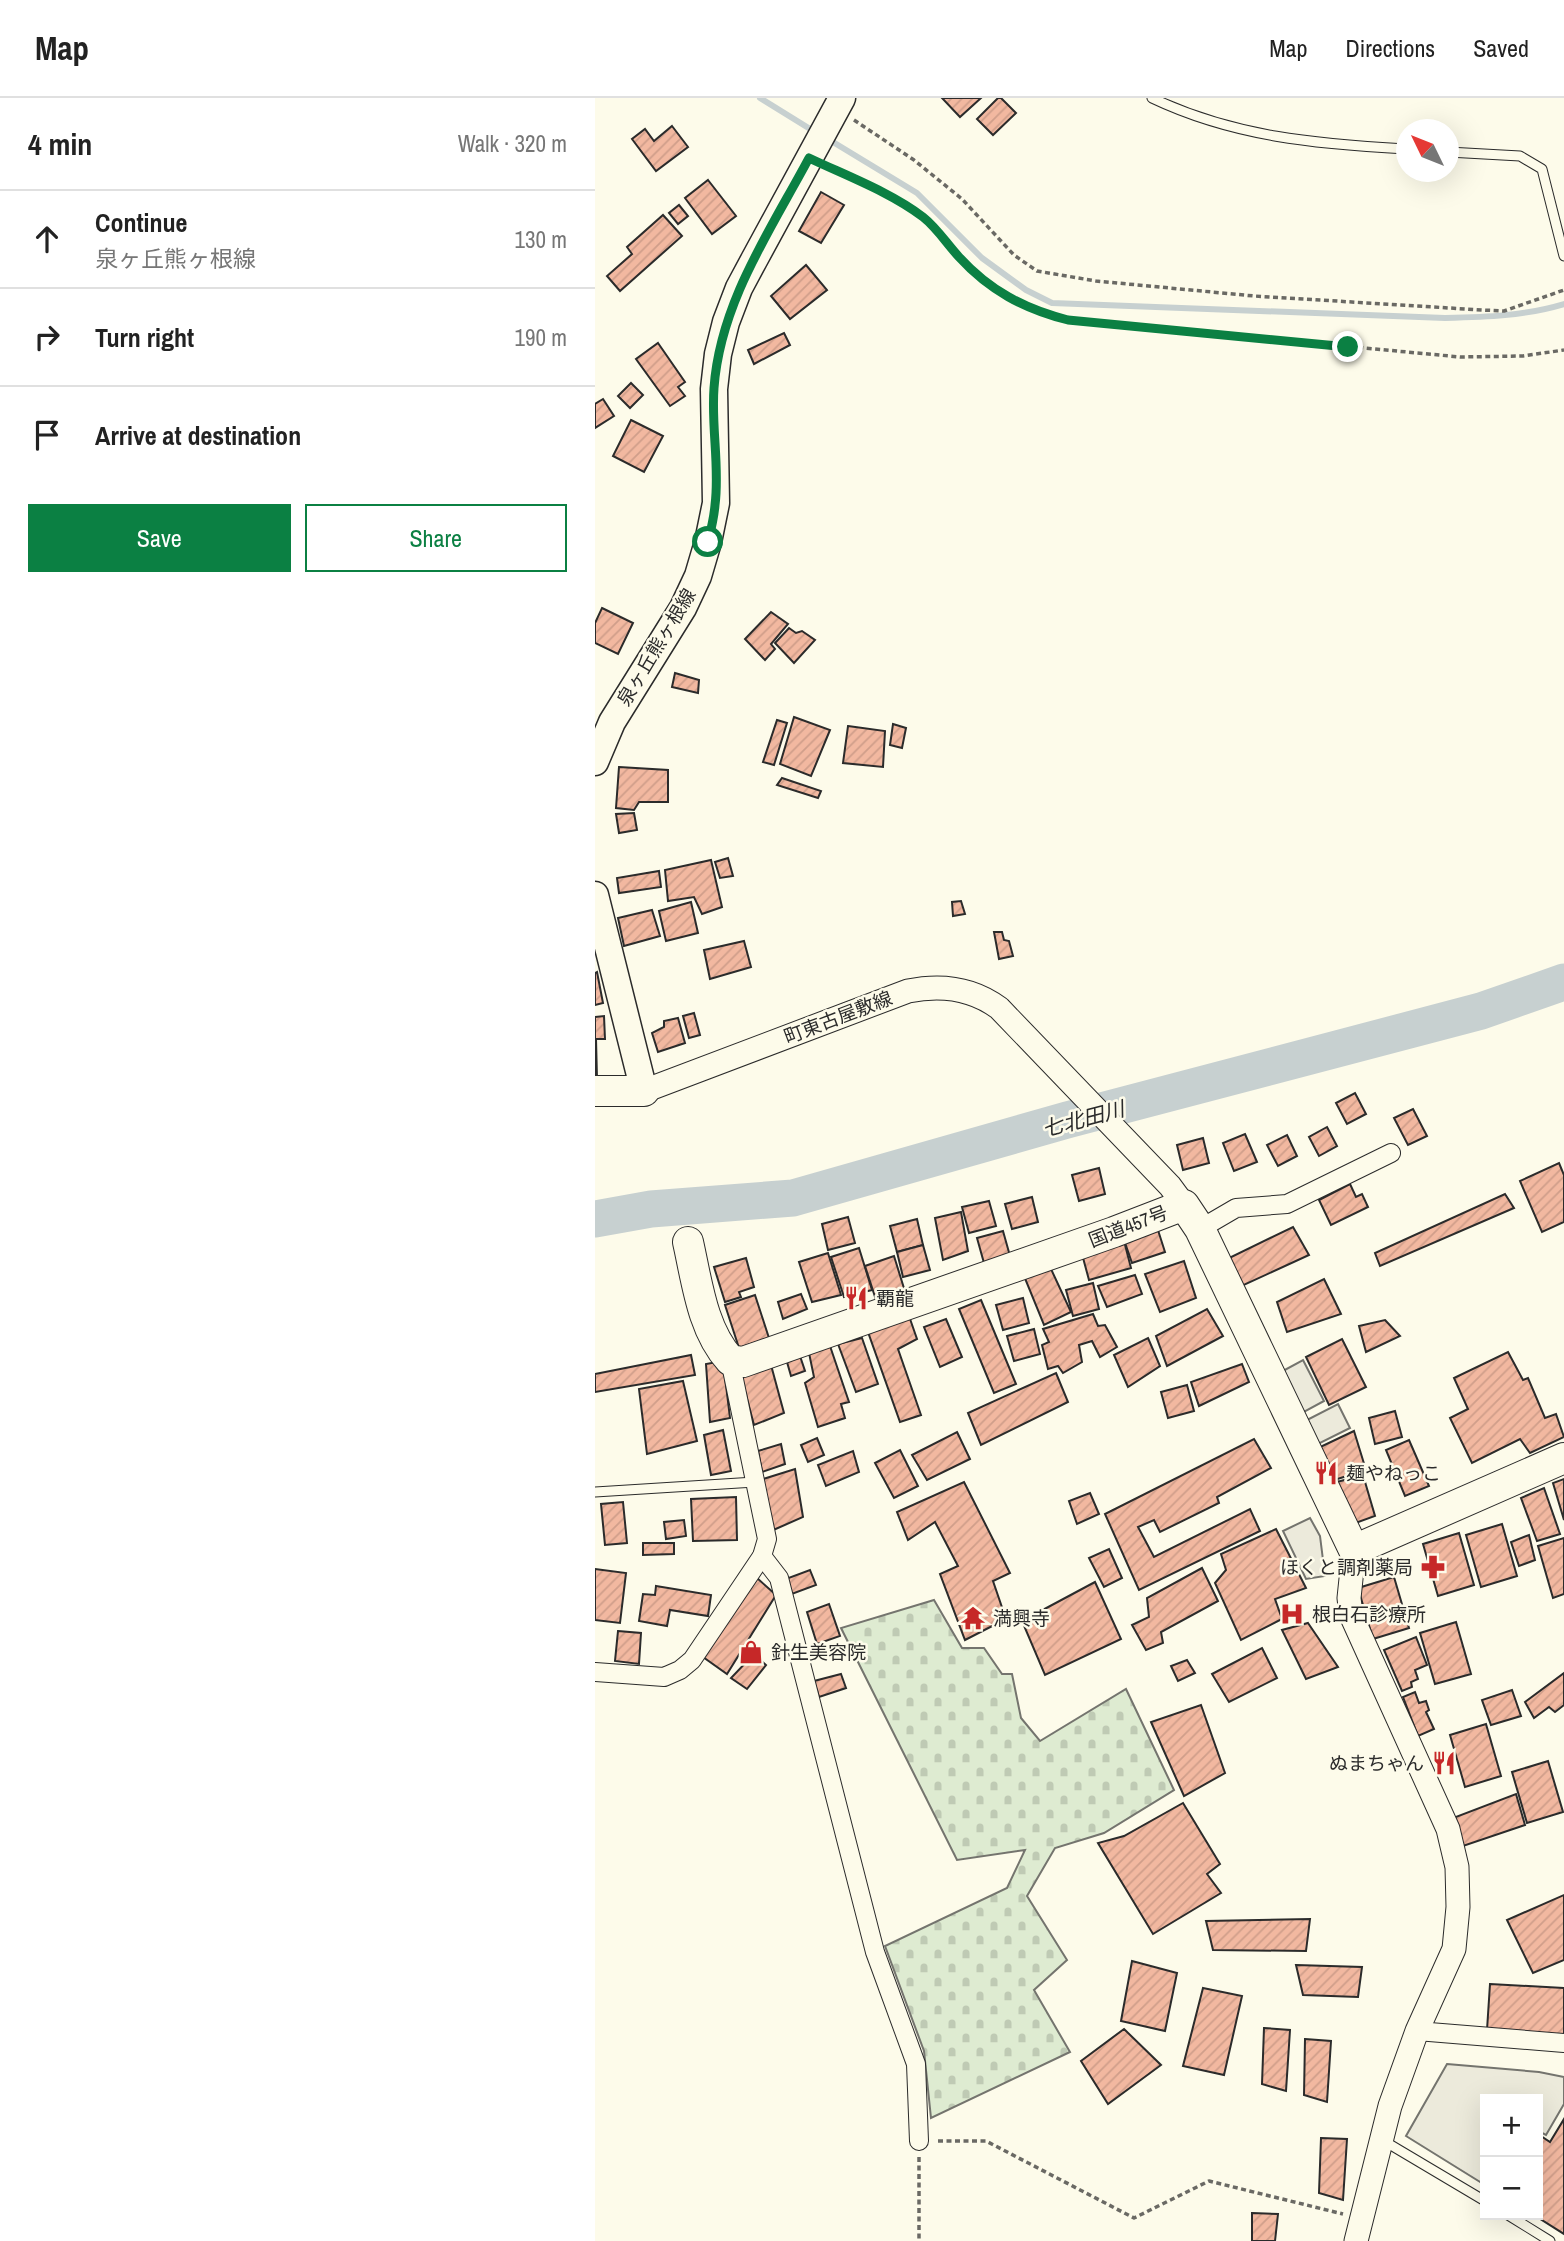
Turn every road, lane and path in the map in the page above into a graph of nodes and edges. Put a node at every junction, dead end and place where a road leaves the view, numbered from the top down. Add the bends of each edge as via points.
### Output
1 (1152, 98) edge
2 (837, 108) edge
3 (1396, 148) edge
4 (1459, 153) edge
5 (812, 154) junction
6 (1564, 256) edge
7 (1564, 290) edge
8 (1564, 350) edge
9 (595, 762) edge
10 (595, 895) edge
11 (595, 1091) edge
12 (644, 1091) junction
13 (1391, 1153) dead end
14 (1192, 1217) junction
15 (688, 1242) dead end
16 (730, 1360) junction
17 (1564, 1458) edge
18 (755, 1482) junction
19 (595, 1492) edge
20 (1354, 1550) junction
21 (762, 1556) junction
22 (595, 1672) edge
23 (1417, 2031) junction
24 (1564, 2043) edge
25 (1382, 2140) junction
26 (919, 2141) junction
27 (1480, 2198) edge
28 (1516, 2220) edge
29 (1359, 2230) edge
30 (919, 2241) edge
31 (1550, 2241) edge

1 - 3 lane via 1183,113 1253,133 1320,144
2 - 5 main road, 泉ヶ丘熊ヶ根線
2 - 7 path via 963,199 1014,255 1037,271 1254,296 1504,311
4 - 6 lane via 1520,156 1542,169
5 - 8 path via 903,203 926,219 995,290 1049,316 1460,357
5 - 9 main road, 泉ヶ丘熊ヶ根線 via 739,288 726,322 714,389 716,503 698,576 612,722
10 - 12 main road
11 - 12 highway
12 - 14 street, 町東古屋敷線 via 908,990 947,987 972,992 1025,1033 1170,1186
13 - 14 street via 1287,1204
14 - 16 highway, 国道457号 via 1114,1233 743,1362
14 - 20 highway
15 - 16 highway via 708,1323 717,1346
16 - 18 street
17 - 20 highway
18 - 19 lane
18 - 21 street via 767,1539
20 - 23 street via 1351,1615 1448,1829 1457,1867 1454,1949
21 - 22 street via 692,1660 680,1670 664,1677
21 - 26 street via 779,1578 875,1952 916,2064
23 - 24 street
23 - 25 street
25 - 27 lane
25 - 29 street
26 - 29 path via 986,2141 1135,2218 1209,2180
26 - 30 path
28 - 31 lane

